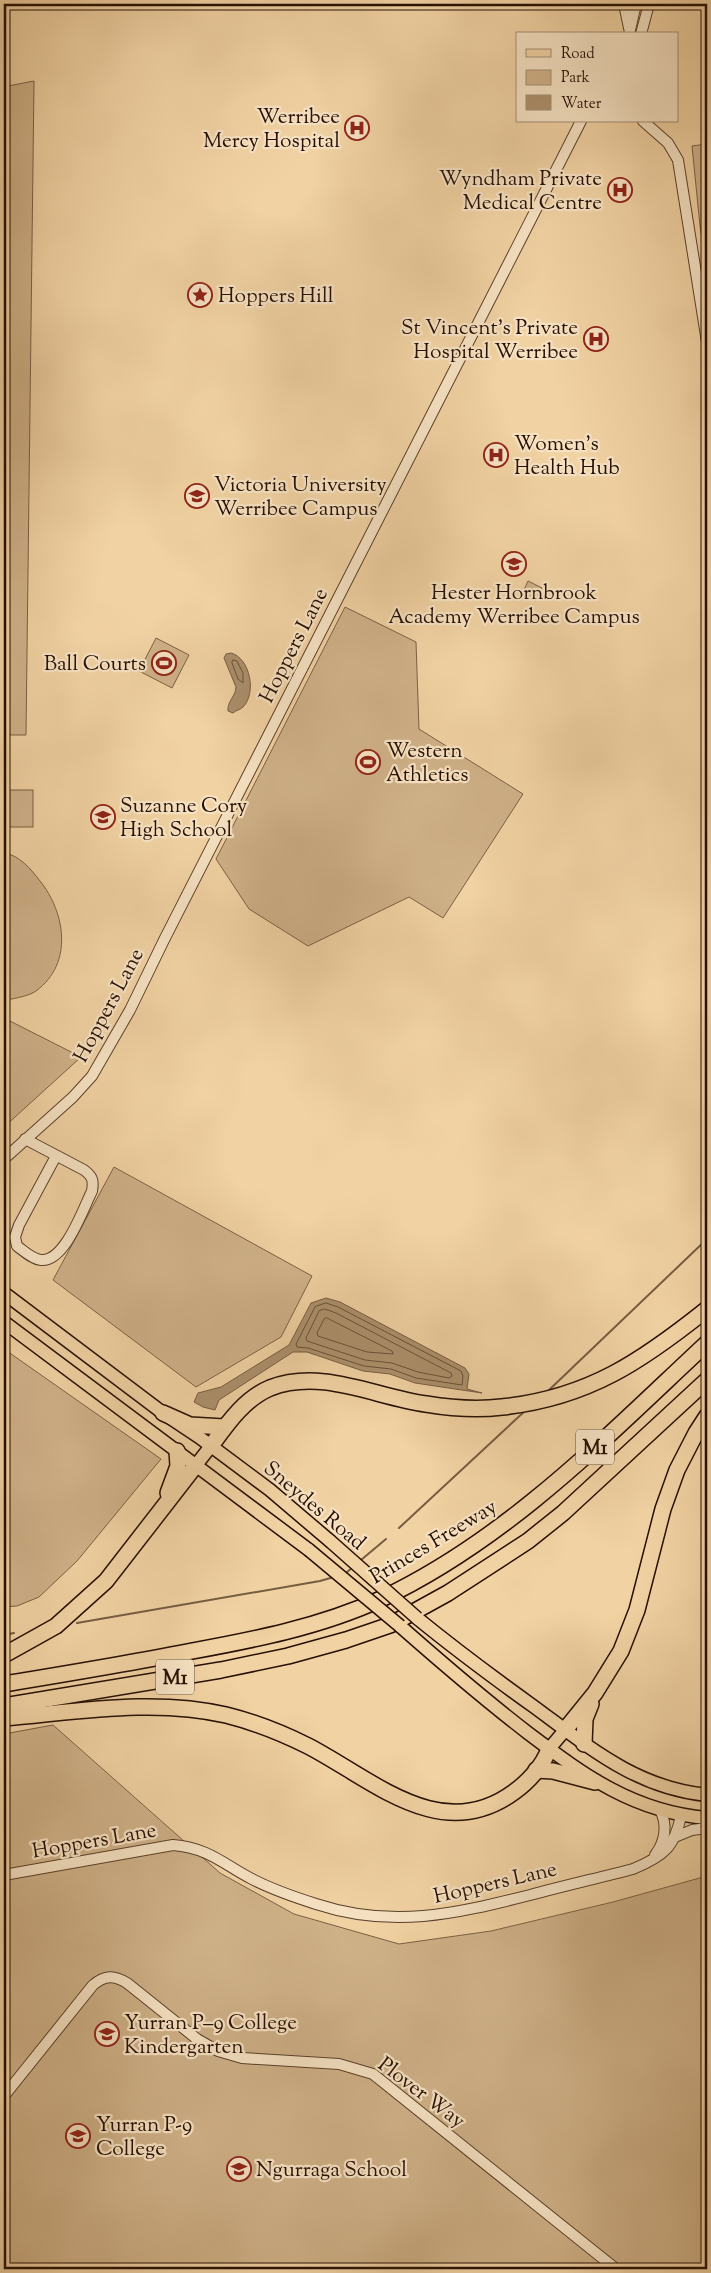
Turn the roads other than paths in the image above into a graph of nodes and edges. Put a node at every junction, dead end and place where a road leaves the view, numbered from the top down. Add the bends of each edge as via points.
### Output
1 (624, 4) edge
2 (636, 4) edge
3 (651, 5) edge
4 (629, 32) edge
5 (629, 32) edge
6 (643, 32) edge
7 (582, 122) edge
8 (644, 122) edge
9 (707, 342) edge
10 (25, 1139) junction
11 (56, 1156) junction
12 (4, 1159) edge
13 (4, 1293) edge
14 (707, 1309) edge
15 (4, 1322) edge
16 (707, 1343) edge
17 (707, 1380) edge
18 (163, 1413) junction
19 (707, 1416) edge
20 (224, 1427) junction
21 (211, 1446) junction
22 (177, 1450) junction
23 (196, 1465) junction
24 (157, 1517) junction
25 (4, 1655) edge
26 (4, 1684) edge
27 (595, 1693) junction
28 (4, 1706) edge
29 (4, 1718) edge
30 (565, 1730) junction
31 (584, 1744) junction
32 (550, 1749) junction
33 (536, 1770) junction
34 (595, 1782) junction
35 (685, 1793) junction
36 (707, 1796) edge
37 (660, 1810) junction
38 (681, 1815) junction
39 (707, 1818) edge
40 (707, 1828) edge
41 (675, 1838) junction
42 (650, 1862) junction
43 (4, 1874) edge
44 (4, 2096) edge
45 (616, 2269) edge

1 - 4 street
2 - 5 street
3 - 6 street
7 - 10 street, Hoppers Lane via 130,1010 92,1076
8 - 9 street via 668,144 678,160
10 - 11 street
10 - 12 street, Hoppers Lane
11 - 11 street via 84,1170 94,1182 63,1248 50,1259 39,1260 17,1246 15,1237
13 - 18 main road, Sneydes Road
14 - 20 highway via 631,1366 584,1388 552,1398 501,1408 453,1407 324,1381 305,1381 270,1389 254,1398
15 - 22 main road, Sneydes Road
16 - 26 highway, Princes Freeway / M1 via 514,1518 478,1544 381,1599 330,1619 283,1632
17 - 28 highway, M1 via 563,1513 528,1541 448,1593 390,1625 288,1656
18 - 20 highway via 190,1425
18 - 21 main road, Sneydes Road
19 - 27 highway via 677,1470 630,1629
20 - 21 highway
21 - 23 main road
21 - 30 main road, Sneydes Road, bridge via 299,1513 417,1618
22 - 23 main road, Sneydes Road
22 - 24 highway via 176,1475
23 - 24 highway
23 - 32 main road, Sneydes Road, bridge via 309,1550 466,1685
24 - 25 highway via 86,1601 56,1626
27 - 30 highway
27 - 31 highway via 586,1719
29 - 33 highway via 162,1707 226,1715 308,1746 407,1803 448,1812 480,1810 501,1802
30 - 31 main road, Sneydes Road
30 - 32 main road
31 - 35 main road, Sneydes Road via 628,1772
32 - 33 highway
32 - 34 main road, Sneydes Road
33 - 34 highway via 553,1770
34 - 37 main road, Sneydes Road via 632,1801
35 - 36 main road, Sneydes Road
35 - 38 main road
37 - 38 main road, Sneydes Road
37 - 42 street via 665,1824 664,1834 661,1848
38 - 39 main road, Sneydes Road
38 - 41 street, Hoppers Lane
40 - 41 street via 692,1830
41 - 42 street, Hoppers Lane via 665,1852
42 - 43 street, Hoppers Lane via 473,1910 400,1918 334,1910 276,1891 202,1850 188,1846 173,1845
44 - 45 street, Plover Way via 93,1985 109,1976 127,1983 197,2039 218,2051 242,2058 339,2064 373,2074

